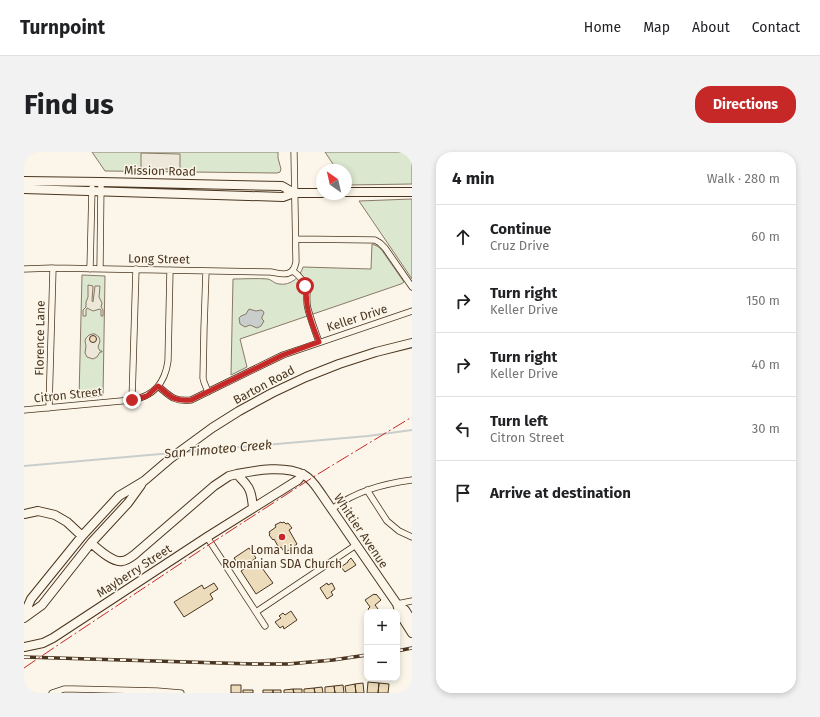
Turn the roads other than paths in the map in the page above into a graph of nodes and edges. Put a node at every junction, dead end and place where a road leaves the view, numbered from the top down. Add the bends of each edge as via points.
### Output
1 (294, 152) edge
2 (24, 181) edge
3 (92, 182) junction
4 (101, 182) junction
5 (24, 189) edge
6 (92, 191) junction
7 (101, 191) junction
8 (352, 192) edge
9 (412, 192) edge
10 (294, 193) junction
11 (316, 193) edge
12 (91, 234) junction
13 (100, 234) junction
14 (296, 238) junction
15 (53, 268) junction
16 (24, 269) edge
17 (90, 269) junction
18 (100, 269) junction
19 (136, 269) junction
20 (170, 270) junction
21 (206, 271) junction
22 (293, 271) junction
23 (412, 287) edge
24 (412, 311) edge
25 (319, 342) junction
26 (412, 343) edge
27 (158, 386) junction
28 (208, 392) junction
29 (132, 400) junction
30 (50, 408) junction
31 (24, 410) edge
32 (237, 474) junction
33 (303, 474) junction
34 (412, 480) edge
35 (144, 481) junction
36 (367, 490) junction
37 (254, 507) junction
38 (332, 509) junction
39 (24, 514) edge
40 (82, 536) junction
41 (207, 537) junction
42 (412, 537) edge
43 (92, 543) junction
44 (356, 545) junction
45 (412, 601) edge
46 (397, 604) junction
47 (256, 612) junction
48 (24, 616) edge
49 (412, 621) edge
50 (266, 626) dead end
51 (412, 633) edge
52 (24, 647) edge
53 (73, 691) edge
54 (52, 693) edge
55 (181, 693) edge

1 - 10 street
2 - 3 street, Mission Road
3 - 4 street, Mission Road
3 - 6 street
4 - 7 street
4 - 10 street, Mission Road via 282,186
5 - 6 street, Mission Road
6 - 7 street, Mission Road
6 - 12 street
7 - 10 street, Mission Road via 283,196
7 - 13 street
8 - 9 street
10 - 11 street, Mission Road
10 - 14 street
12 - 13 street
12 - 17 street
13 - 18 street
14 - 22 street via 296,262
14 - 23 street via 375,240 385,248
15 - 16 street, Long Street
15 - 17 street, Long Street
15 - 30 street, Florence Lane
17 - 18 street, Long Street
18 - 19 street, Long Street
19 - 20 street, Long Street
19 - 29 street
20 - 21 street, Long Street
20 - 27 street via 167,371
21 - 22 street, Long Street via 289,274
21 - 28 street via 203,378
22 - 25 street via 305,286 308,310
24 - 25 street, Keller Drive
25 - 28 street, Keller Drive via 283,355
26 - 35 street, Barton Road via 339,364 265,397 212,428
27 - 28 street, Keller Drive via 172,398 182,401
27 - 29 street, Citron Street via 147,396
29 - 30 street, Citron Street
30 - 31 street, Citron Street
32 - 33 street, Mayberry Street via 274,469
32 - 37 street via 248,487
32 - 43 street, Mayberry Street via 223,479 214,486 134,556 118,561
33 - 37 street, Mayberry Street via 298,480
33 - 38 street, Whittier Avenue via 311,480
34 - 36 street
35 - 40 street, Barton Road via 119,496
35 - 43 street, Barton Road
36 - 38 street
36 - 42 street via 387,521
37 - 41 street, Mayberry Street
38 - 44 street, Whittier Avenue
39 - 40 street via 38,511 55,515
40 - 48 street, Barton Road via 31,599
41 - 47 street
41 - 52 street, Mayberry Street via 52,638 43,643
43 - 48 street, Barton Road via 42,605
44 - 46 street, Whittier Avenue
44 - 47 street
45 - 46 street
46 - 49 street, Whittier Avenue via 405,610
46 - 51 street, Whittier Avenue
47 - 50 street
53 - 54 street via 64,689
53 - 55 street

